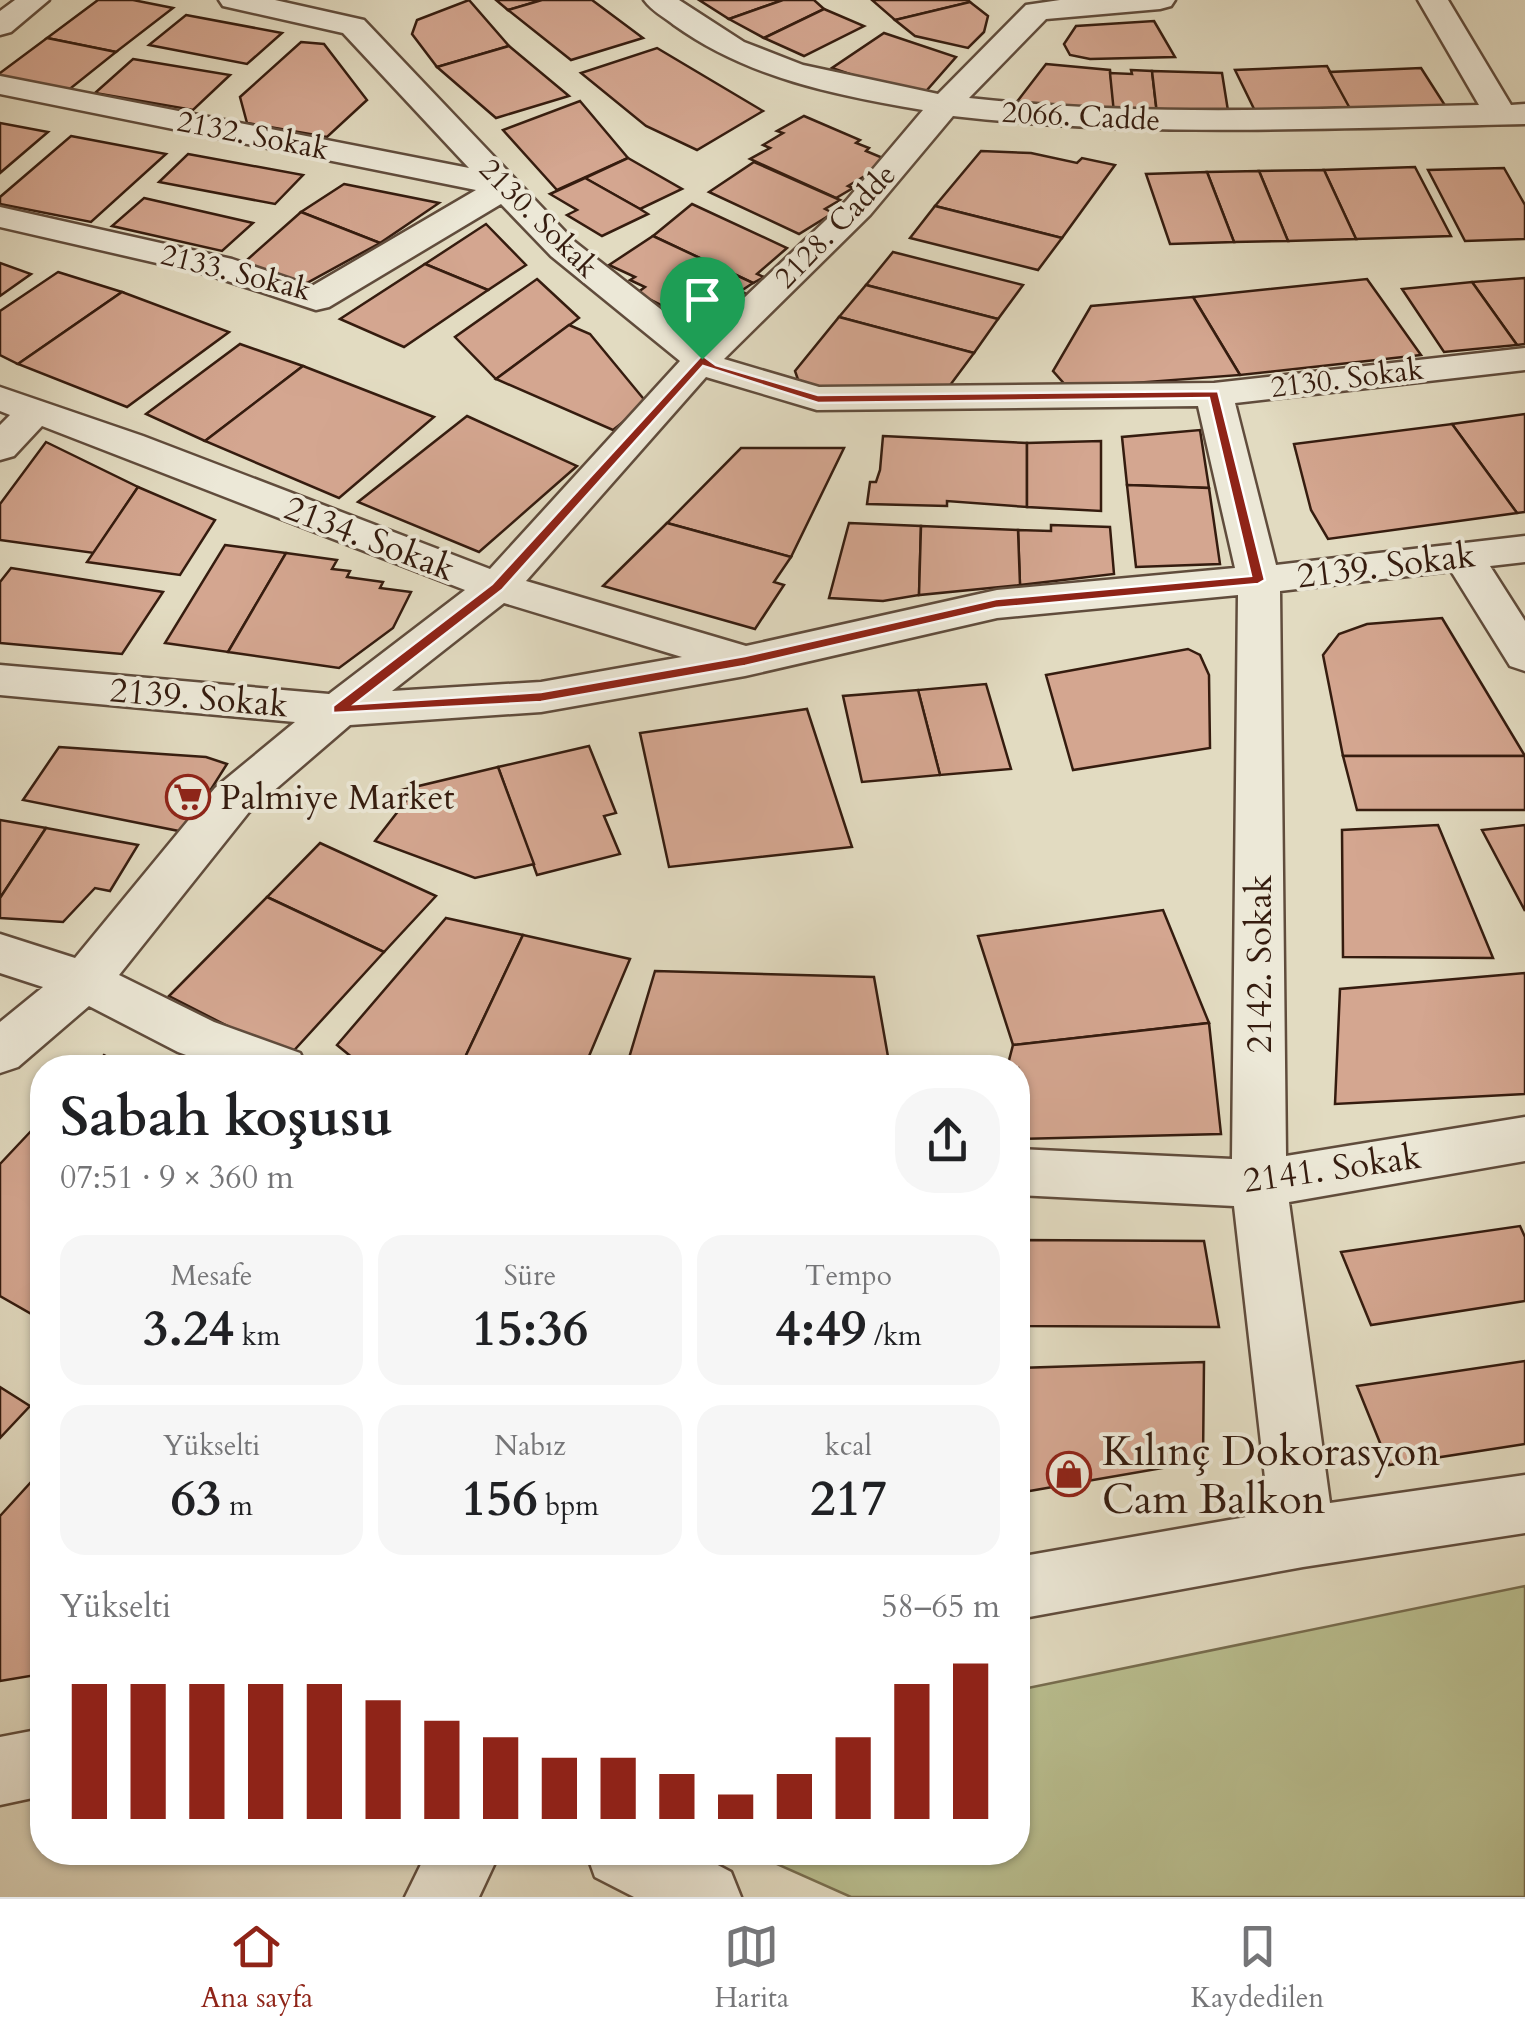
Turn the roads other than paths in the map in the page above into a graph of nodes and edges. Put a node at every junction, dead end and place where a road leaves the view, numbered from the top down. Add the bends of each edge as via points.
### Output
1 (34, 0) edge
2 (234, 0) edge
3 (659, 0) edge
4 (1160, 0) edge
5 (1433, 0) edge
6 (1030, 5) edge
7 (364, 13) edge
8 (0, 26) edge
9 (0, 85) edge
10 (945, 105) junction
11 (1513, 114) edge
12 (507, 186) junction
13 (0, 217) edge
14 (1525, 358) edge
15 (702, 359) junction
16 (1214, 394) junction
17 (18, 404) edge
18 (0, 448) edge
19 (1525, 549) edge
20 (1464, 556) junction
21 (1258, 580) junction
22 (497, 587) junction
23 (1525, 656) edge
24 (745, 661) junction
25 (0, 680) edge
26 (338, 710) junction
27 (0, 953) edge
28 (85, 981) junction
29 (0, 1052) edge
30 (245, 1055) edge
31 (1525, 1139) edge
32 (1030, 1173) edge
33 (1259, 1184) junction
34 (1525, 1504) edge
35 (1303, 1537) junction
36 (1030, 1586) edge
37 (30, 1765) edge
38 (0, 1770) edge
39 (458, 1865) edge
40 (645, 1865) edge
41 (440, 1897) edge
42 (706, 1897) edge

1 - 8 street
2 - 7 street, 2130. Sokak
3 - 10 street, 2066. Cadde via 717,40 812,79
4 - 6 street
5 - 11 street
6 - 10 street, 2128. Cadde
7 - 12 street, 2130. Sokak
9 - 12 street, 2132. Sokak
10 - 11 street, 2066. Cadde via 1031,116 1202,122
10 - 15 street, 2128. Cadde via 858,208
12 - 13 street, 2133. Sokak via 316,299 219,266
12 - 15 street, 2130. Sokak via 562,249
14 - 16 street, 2130. Sokak
15 - 16 street, 2130. Sokak via 818,399
15 - 22 street, 2128. Cadde
16 - 21 street, 2142. Sokak
17 - 18 street
17 - 22 street, 2134. Sokak
19 - 20 street, 2139. Sokak
20 - 21 street, 2139. Sokak
20 - 23 street
21 - 24 street, 2139. Sokak via 996,604
21 - 33 street, 2142. Sokak
22 - 24 street, 2134. Sokak
22 - 26 street, 2128. Cadde
24 - 26 street, 2139. Sokak via 541,697
25 - 26 street, 2139. Sokak
26 - 28 street, 2128. Cadde via 232,800
27 - 28 street
28 - 29 street, 2128. Cadde
28 - 30 street
31 - 33 street, 2141. Sokak
32 - 33 street, 2141. Sokak
33 - 35 street, 2142. Sokak
34 - 35 street
35 - 36 street
37 - 38 street
39 - 41 street
40 - 42 street

